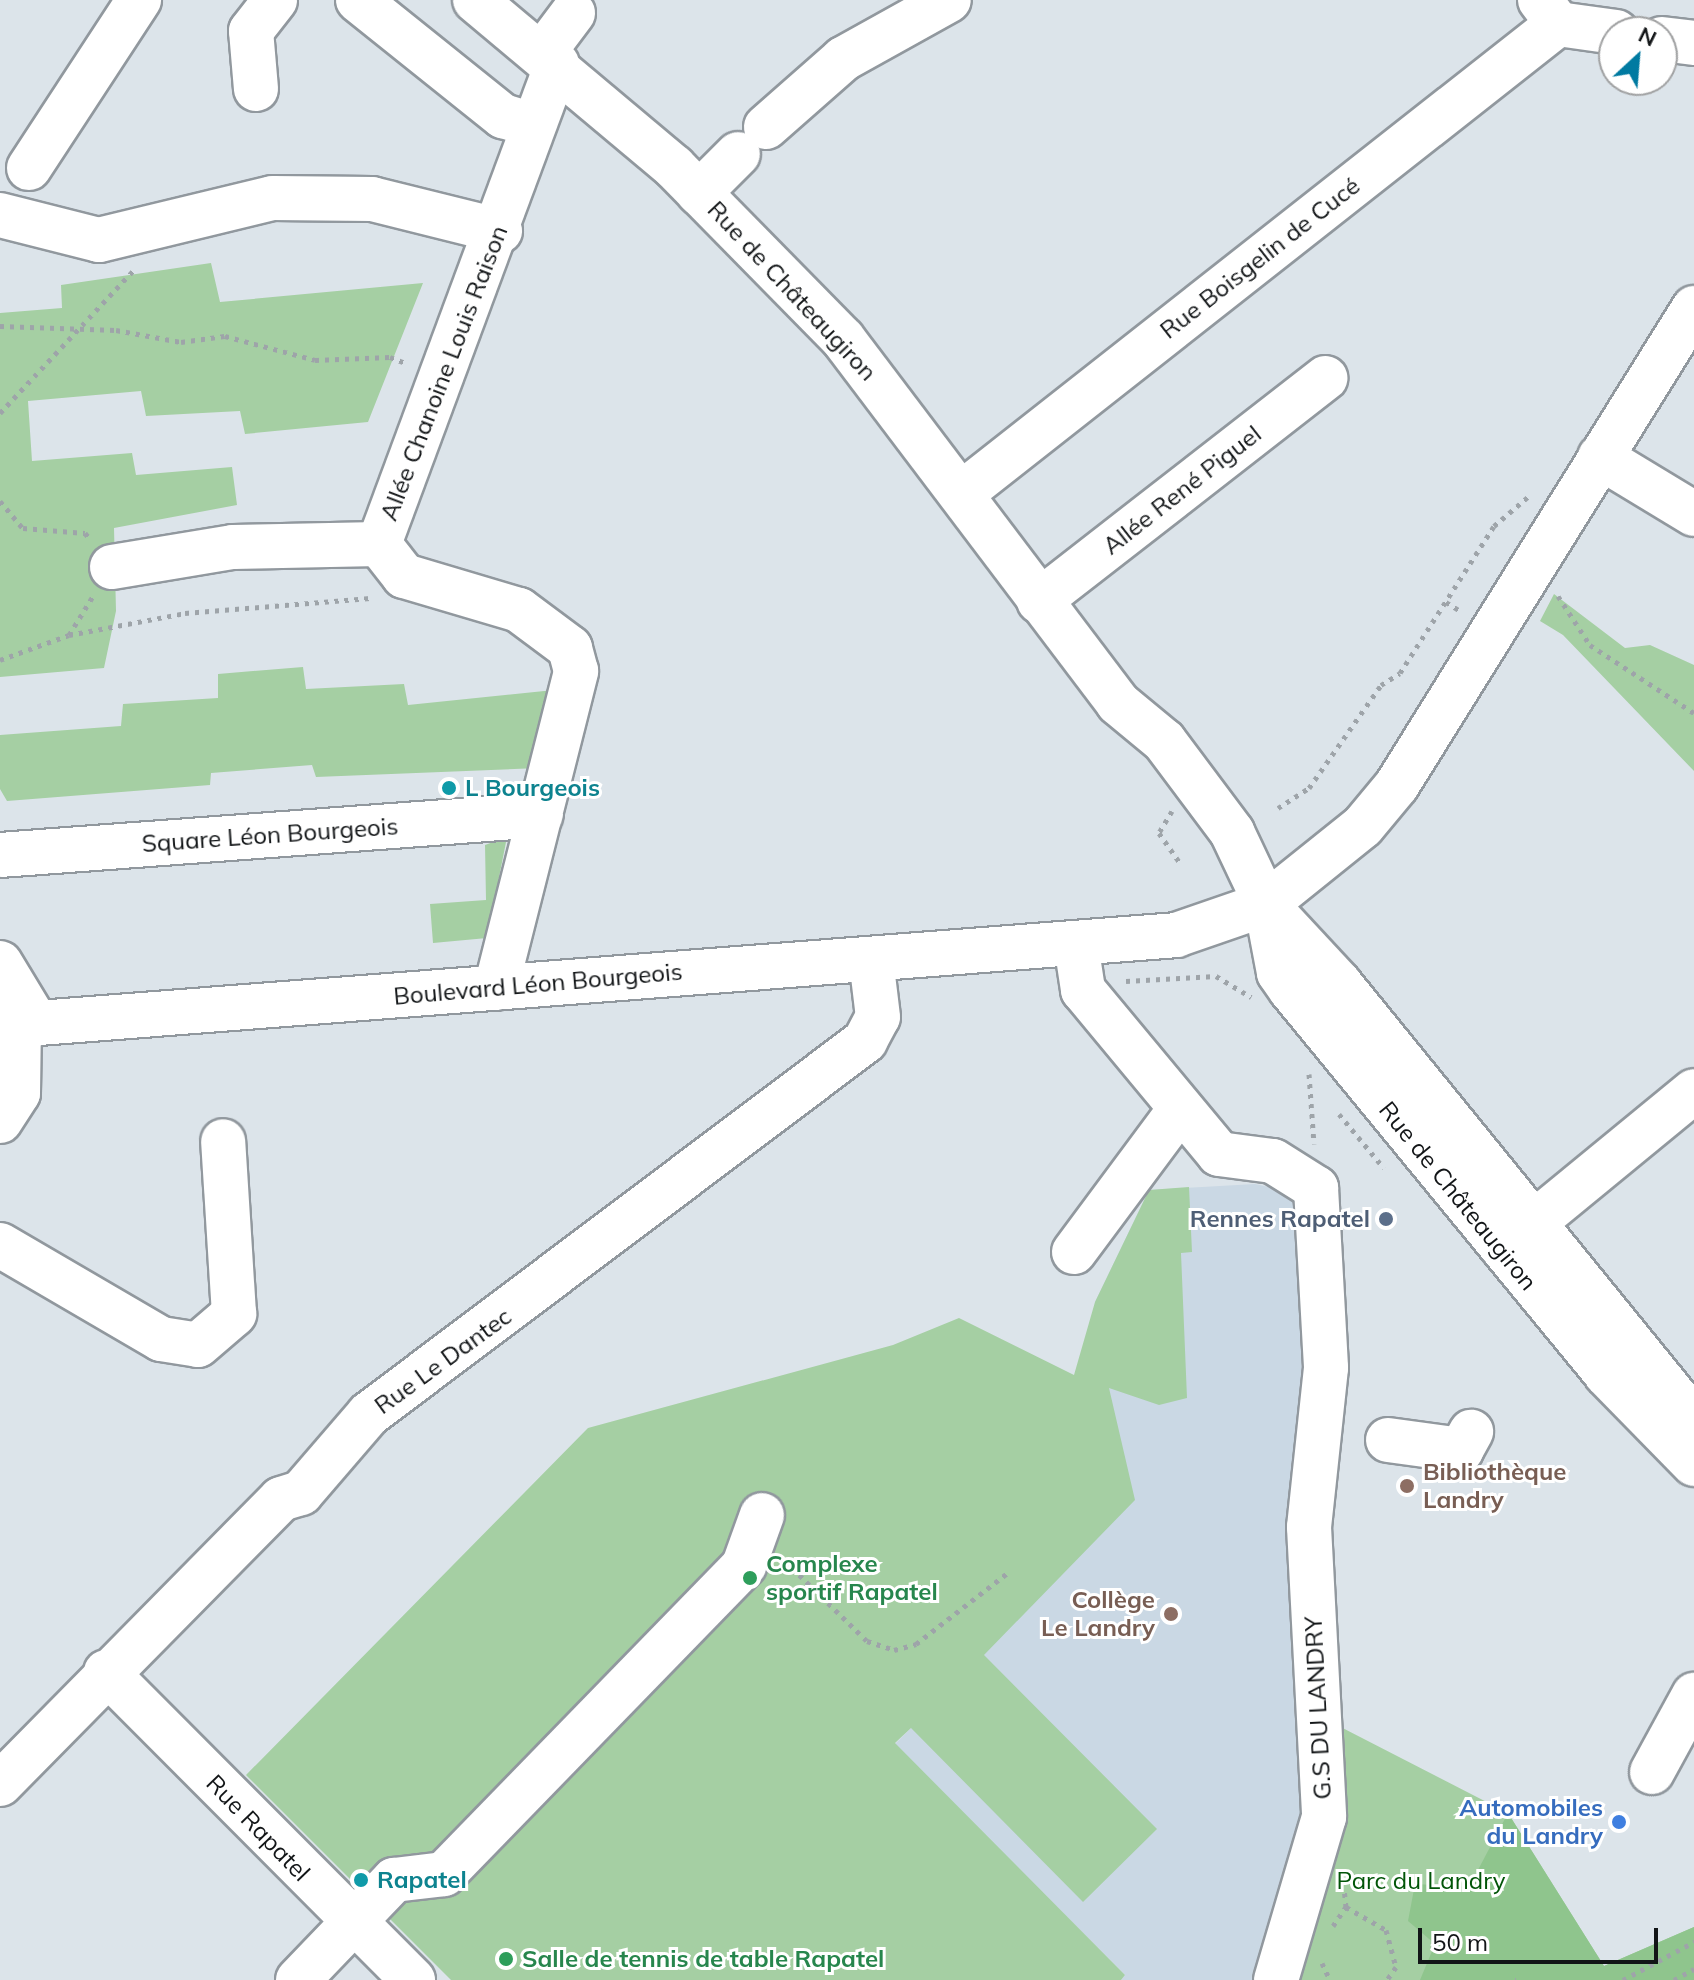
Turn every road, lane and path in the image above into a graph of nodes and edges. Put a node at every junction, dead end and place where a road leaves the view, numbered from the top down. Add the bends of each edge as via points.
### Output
1 (139, 0) edge
2 (275, 0) edge
3 (358, 0) edge
4 (475, 0) edge
5 (949, 0) edge
6 (1549, 12) edge
7 (573, 13) dead end
8 (1598, 27) edge
9 (550, 59) junction
10 (256, 89) dead end
11 (533, 125) junction
12 (29, 168) dead end
13 (699, 193) junction
14 (0, 215) edge
15 (500, 231) junction
16 (140, 264) dead end
17 (1694, 308) edge
18 (0, 326) edge
19 (78, 329) junction
20 (442, 376) junction
21 (1325, 378) dead end
22 (0, 413) edge
23 (1600, 457) junction
24 (962, 493) junction
25 (0, 501) edge
26 (1518, 506) dead end
27 (1694, 514) edge
28 (392, 560) junction
29 (112, 567) junction
30 (1551, 586) dead end
31 (1039, 601) junction
32 (69, 635) junction
33 (0, 660) edge
34 (1118, 703) junction
35 (1694, 713) edge
36 (1176, 803) junction
37 (1278, 808) dead end
38 (541, 815) junction
39 (0, 855) edge
40 (1181, 864) dead end
41 (1266, 904) junction
42 (1076, 944) junction
43 (871, 959) junction
44 (0, 963) edge
45 (1205, 976) dead end
46 (1216, 976) dead end
47 (496, 988) junction
48 (19, 1025) edge
49 (1694, 1091) edge
50 (1312, 1099) dead end
51 (1191, 1120) junction
52 (0, 1121) edge
53 (223, 1141) dead end
54 (1314, 1151) dead end
55 (1534, 1222) junction
56 (0, 1245) edge
57 (1502, 1250) junction
58 (1074, 1252) dead end
59 (1471, 1432) dead end
60 (1690, 1439) edge
61 (1388, 1440) dead end
62 (760, 1529) joint
63 (1010, 1571) dead end
64 (106, 1672) junction
65 (1694, 1695) edge
66 (1652, 1772) dead end
67 (0, 1784) edge
68 (1346, 1907) dead end
69 (353, 1922) junction
70 (1694, 1942) edge
71 (1694, 1969) edge
72 (298, 1980) edge
73 (413, 1980) edge
74 (1276, 1980) edge
75 (1387, 1980) edge
76 (1623, 1980) edge
77 (1674, 1980) edge

1 - 12 street
2 - 10 street via 251,31
3 - 11 street via 503,116
4 - 9 street, Rue de Châteaugiron
5 - 13 street via 843,59
6 - 8 street
6 - 24 street, Rue Boisgelin de Cucé
7 - 9 street, Allée Chanoine Louis Raison
9 - 11 street, Allée Chanoine Louis Raison
9 - 13 street, Rue de Châteaugiron
11 - 15 street, Allée Chanoine Louis Raison
13 - 24 street, Rue de Châteaugiron via 843,339
14 - 15 street via 99,240 273,198 372,199
15 - 20 street, Allée Chanoine Louis Raison
16 - 19 path
17 - 23 street, Boulevard Léon Bourgeois
18 - 19 path
19 - 20 path via 181,342 225,336 315,360 390,357
19 - 22 path
20 - 28 street, Allée Chanoine Louis Raison
21 - 31 street, Allée René Piguel
23 - 27 street
23 - 41 street, Boulevard Léon Bourgeois via 1380,808
24 - 31 street, Rue de Châteaugiron
25 - 29 path via 23,528 85,533
26 - 37 path via 1494,526 1440,618 1309,788
28 - 29 street via 233,547
28 - 32 path via 378,598 185,613
28 - 38 street via 519,610 570,648 576,671
29 - 32 path
30 - 35 path via 1590,645
31 - 34 street, Rue de Châteaugiron
32 - 33 path
34 - 36 street, Rue de Châteaugiron
34 - 41 street, Rue de Châteaugiron via 1164,741 1232,832
36 - 40 path via 1159,833
36 - 41 street, Rue de Châteaugiron via 1210,854
38 - 39 street, Square Léon Bourgeois
38 - 47 street
41 - 42 street, Boulevard Léon Bourgeois via 1183,935
41 - 55 street, Rue de Châteaugiron
41 - 57 street, Rue de Châteaugiron via 1279,973
42 - 43 street, Boulevard Léon Bourgeois
42 - 51 street via 1083,990
43 - 47 street, Boulevard Léon Bourgeois
43 - 64 street, Rue Le Dantec via 878,1017 865,1041 369,1414 301,1493 281,1499
44 - 48 street
45 - 46 path
47 - 48 street, Boulevard Léon Bourgeois
48 - 52 street via 18,1093
49 - 55 street
50 - 54 path
51 - 58 street
51 - 74 street, G.S DU LANDRY via 1219,1154 1273,1161 1316,1188 1326,1368 1309,1527 1324,1817
53 - 56 street via 234,1314 198,1345 161,1339
55 - 57 street
55 - 60 street, Rue de Châteaugiron
57 - 60 street, Rue de Châteaugiron
59 - 61 street via 1461,1450
62 - 63 path via 867,1641 894,1650 916,1644
62 - 69 street via 444,1874 394,1880
64 - 67 street, Rue Le Dantec
64 - 69 street, Rue Rapatel
65 - 66 street
68 - 75 path via 1386,1930 1396,1967
69 - 72 street
69 - 73 street, Rue Rapatel
70 - 76 path
71 - 77 path

